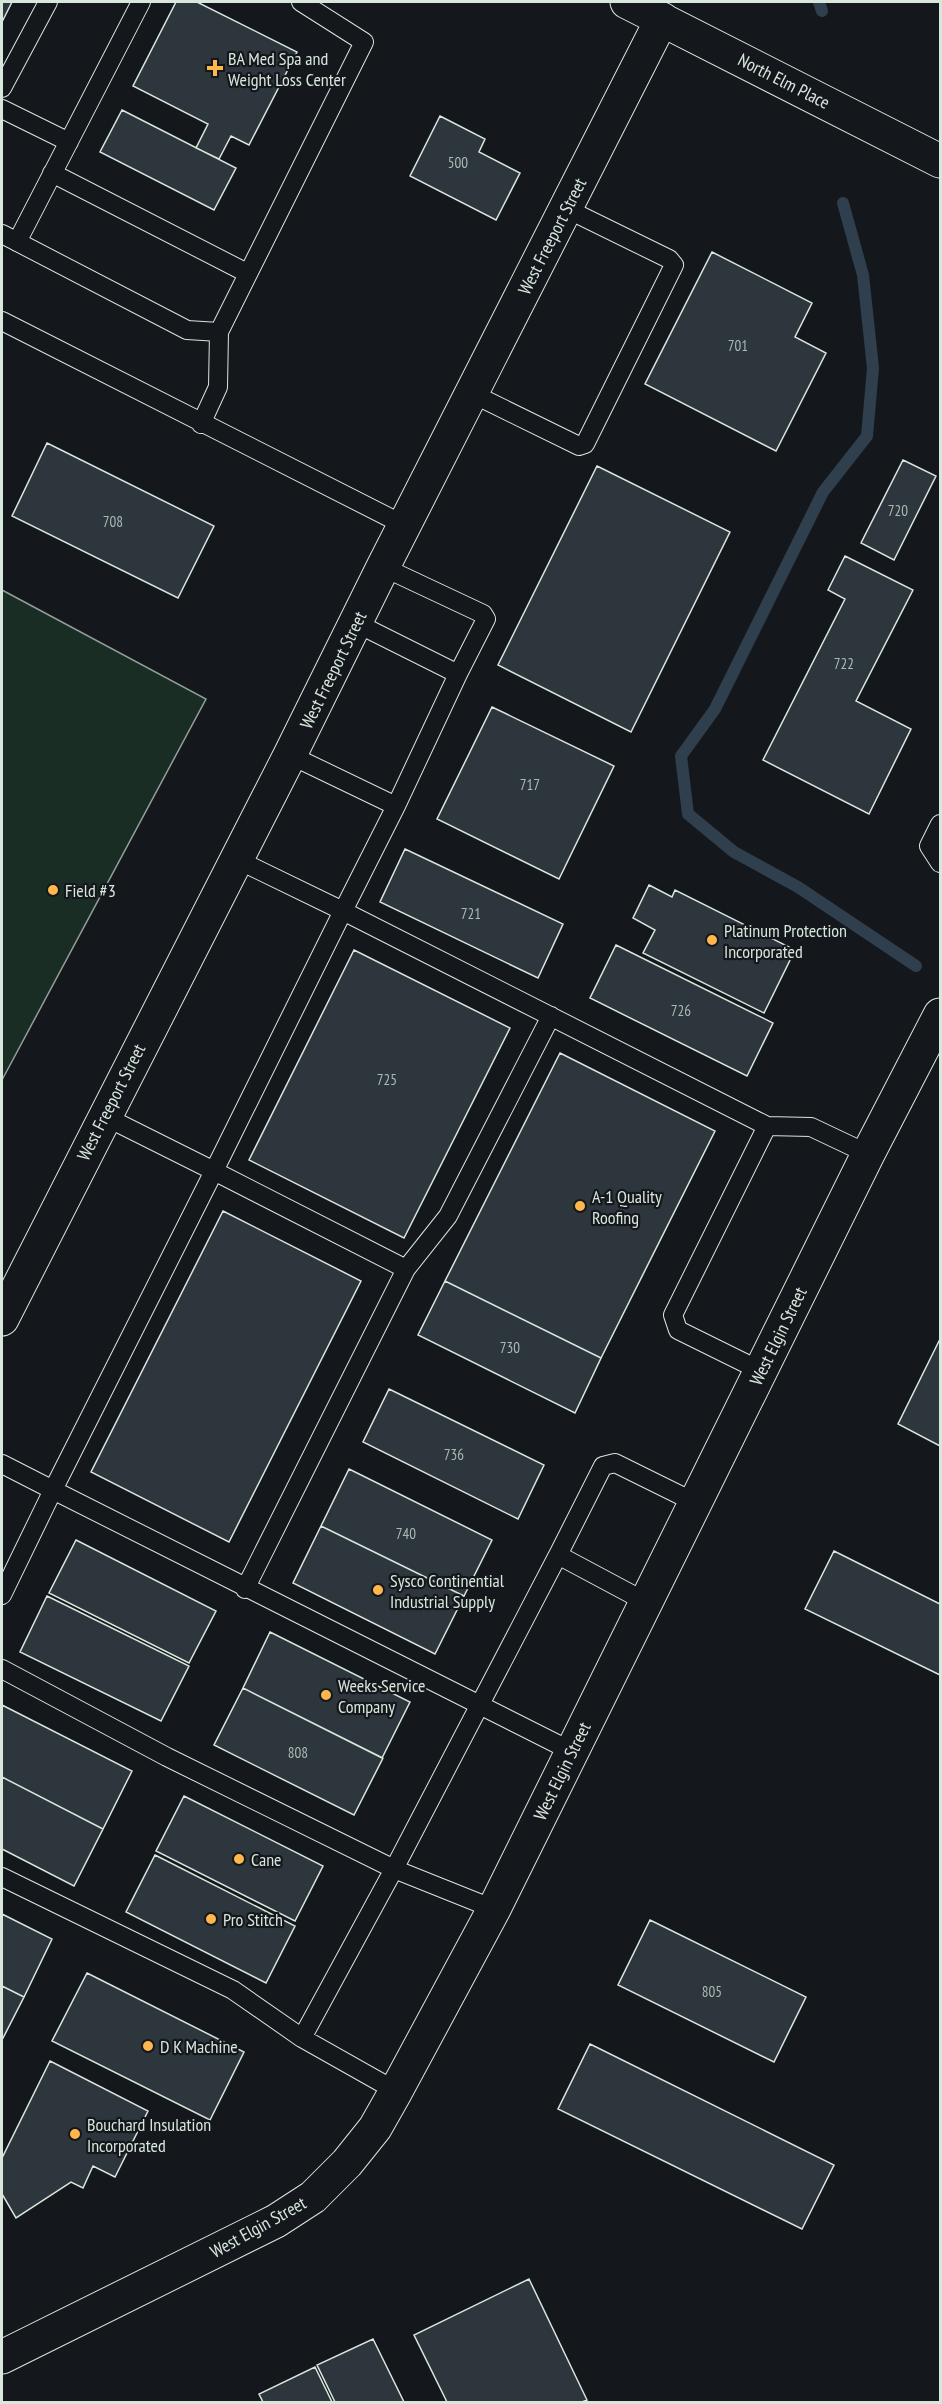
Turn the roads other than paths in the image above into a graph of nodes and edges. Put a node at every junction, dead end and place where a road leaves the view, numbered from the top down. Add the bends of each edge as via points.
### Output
1 (48, 2) edge
2 (141, 2) edge
3 (301, 2) edge
4 (627, 2) edge
5 (662, 20) junction
6 (2, 88) edge
7 (2, 109) edge
8 (69, 142) junction
9 (940, 161) edge
10 (52, 173) junction
11 (567, 209) junction
12 (9, 238) edge
13 (247, 273) junction
14 (2, 321) edge
15 (219, 332) junction
16 (471, 393) junction
17 (201, 424) junction
18 (404, 525) junction
19 (383, 567) junction
20 (356, 623) junction
21 (459, 674) junction
22 (290, 756) junction
23 (396, 806) junction
24 (940, 824) edge
25 (236, 859) junction
26 (940, 863) edge
27 (343, 911) junction
28 (940, 1015) edge
29 (551, 1016) junction
30 (104, 1116) junction
31 (767, 1125) junction
32 (868, 1154) junction
33 (214, 1171) junction
34 (406, 1269) junction
35 (2, 1319) edge
36 (761, 1371) junction
37 (2, 1464) edge
38 (53, 1490) junction
39 (696, 1503) junction
40 (558, 1555) junction
41 (245, 1589) junction
42 (2, 1595) edge
43 (646, 1602) junction
44 (2, 1669) edge
45 (479, 1705) junction
46 (571, 1750) junction
47 (394, 1869) junction
48 (2, 1877) edge
49 (495, 1909) junction
50 (302, 2038) junction
51 (396, 2091) junction
52 (2, 2357) edge

1 - 6 lane
2 - 8 lane
3 - 13 lane via 364,42
4 - 5 street, North Elm Place
5 - 9 street, North Elm Place
5 - 11 street, West Freeport Street
7 - 8 lane
8 - 10 lane
10 - 12 lane
10 - 13 lane
11 - 16 street, West Freeport Street
11 - 16 lane via 674,265 585,444 579,446
12 - 15 lane via 188,330
13 - 15 lane
14 - 17 lane
15 - 17 lane via 218,387
16 - 18 street, West Freeport Street
17 - 18 lane
18 - 19 street, West Freeport Street
19 - 20 street, West Freeport Street
19 - 21 lane via 483,614 486,619
20 - 21 lane
20 - 22 street, West Freeport Street
21 - 23 lane
22 - 23 lane
22 - 25 street, West Freeport Street
23 - 27 lane
24 - 26 lane via 929,846
25 - 27 lane
25 - 30 street, West Freeport Street
27 - 29 lane
27 - 33 lane
28 - 32 street, West Elgin Street
29 - 31 lane
29 - 34 lane via 448,1216
30 - 33 lane
30 - 35 street, West Freeport Street
31 - 32 lane via 811,1127
31 - 36 lane via 673,1315 678,1330
32 - 36 street, West Elgin Street
33 - 34 lane
33 - 38 lane
34 - 41 lane
36 - 39 street, West Elgin Street
37 - 38 lane
38 - 41 lane
38 - 42 lane
39 - 40 lane via 615,1463 603,1466
39 - 43 street, West Elgin Street
40 - 43 lane
40 - 45 lane
41 - 45 lane
43 - 46 street, West Elgin Street
44 - 47 lane via 167,1757
45 - 46 lane
45 - 47 lane
46 - 49 street, West Elgin Street
47 - 49 lane
47 - 50 lane
48 - 50 lane via 233,1990
49 - 51 street, West Elgin Street
50 - 51 lane
51 - 52 street, West Elgin Street via 375,2128 313,2198 276,2221

